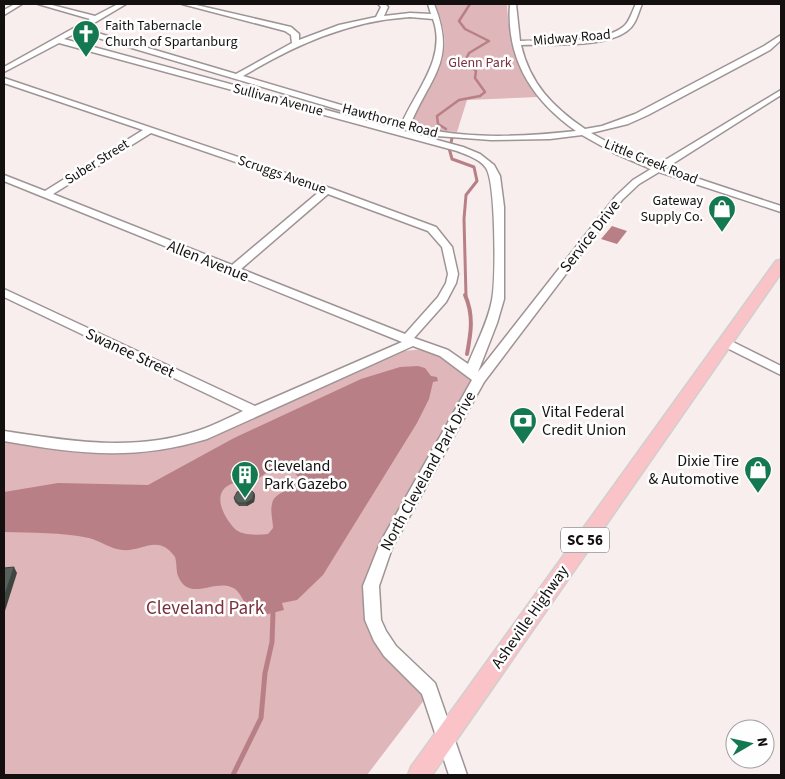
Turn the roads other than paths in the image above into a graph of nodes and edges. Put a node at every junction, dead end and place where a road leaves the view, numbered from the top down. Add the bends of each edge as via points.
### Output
1 (19, 4) edge
2 (41, 4) edge
3 (123, 4) edge
4 (185, 4) edge
5 (431, 4) edge
6 (513, 4) edge
7 (639, 4) edge
8 (383, 5) edge
9 (4, 13) edge
10 (379, 18) junction
11 (436, 18) junction
12 (96, 19) junction
13 (77, 29) junction
14 (288, 29) junction
15 (330, 29) junction
16 (781, 37) edge
17 (58, 40) junction
18 (295, 42) junction
19 (517, 42) junction
20 (4, 70) edge
21 (236, 77) junction
22 (4, 80) edge
23 (781, 92) edge
24 (405, 126) junction
25 (150, 130) junction
26 (585, 133) junction
27 (659, 168) junction
28 (4, 178) edge
29 (327, 190) junction
30 (45, 195) junction
31 (781, 208) edge
32 (781, 264) edge
33 (232, 271) junction
34 (4, 293) edge
35 (410, 341) junction
36 (725, 342) junction
37 (781, 370) edge
38 (474, 376) junction
39 (256, 412) junction
40 (4, 436) edge
41 (445, 738) junction
42 (419, 775) edge
43 (458, 775) edge

1 - 9 street
2 - 12 street
3 - 12 street
4 - 14 street
5 - 8 street via 409,10
5 - 11 street
6 - 19 street, Little Creek Road
7 - 19 street, Midway Road via 629,26 617,34 598,39
8 - 10 street
10 - 11 street via 414,14
10 - 15 street
11 - 24 street via 441,40 439,58
12 - 13 street
13 - 17 street
13 - 21 street, Hawthorne Road
14 - 15 street
14 - 18 street via 295,34
15 - 18 street
16 - 26 street, Hawthorne Road via 767,48 640,115
17 - 20 street
17 - 38 street, Sullivan Avenue via 460,149 484,160 493,170 497,191 500,258 498,299
18 - 21 street
19 - 26 street, Little Creek Road via 539,94 554,110
21 - 24 street, Hawthorne Road
22 - 25 street, Scruggs Avenue
23 - 27 street, Service Drive
24 - 26 street, Hawthorne Road via 460,137
25 - 29 street, Scruggs Avenue
25 - 30 street, Suber Street
26 - 27 street, Little Creek Road
27 - 31 street, Little Creek Road
27 - 38 street, Service Drive via 636,182 619,198
28 - 30 street, Allen Avenue
29 - 33 street
29 - 35 street, Scruggs Avenue via 423,224 444,241 451,259 451,283
30 - 33 street, Allen Avenue
32 - 36 main road, Asheville Highway / SC 56
33 - 35 street, Allen Avenue
34 - 39 street, Swanee Street
35 - 38 street, North Cleveland Park Drive via 444,353
35 - 39 street
36 - 37 street
36 - 41 main road, Asheville Highway / SC 56
38 - 41 street, North Cleveland Park Drive via 385,547 371,586 373,620 380,636 390,651 429,689
39 - 40 street via 178,443 127,451 86,449
41 - 42 main road, Asheville Highway / SC 56
41 - 43 street, North Cleveland Park Drive

